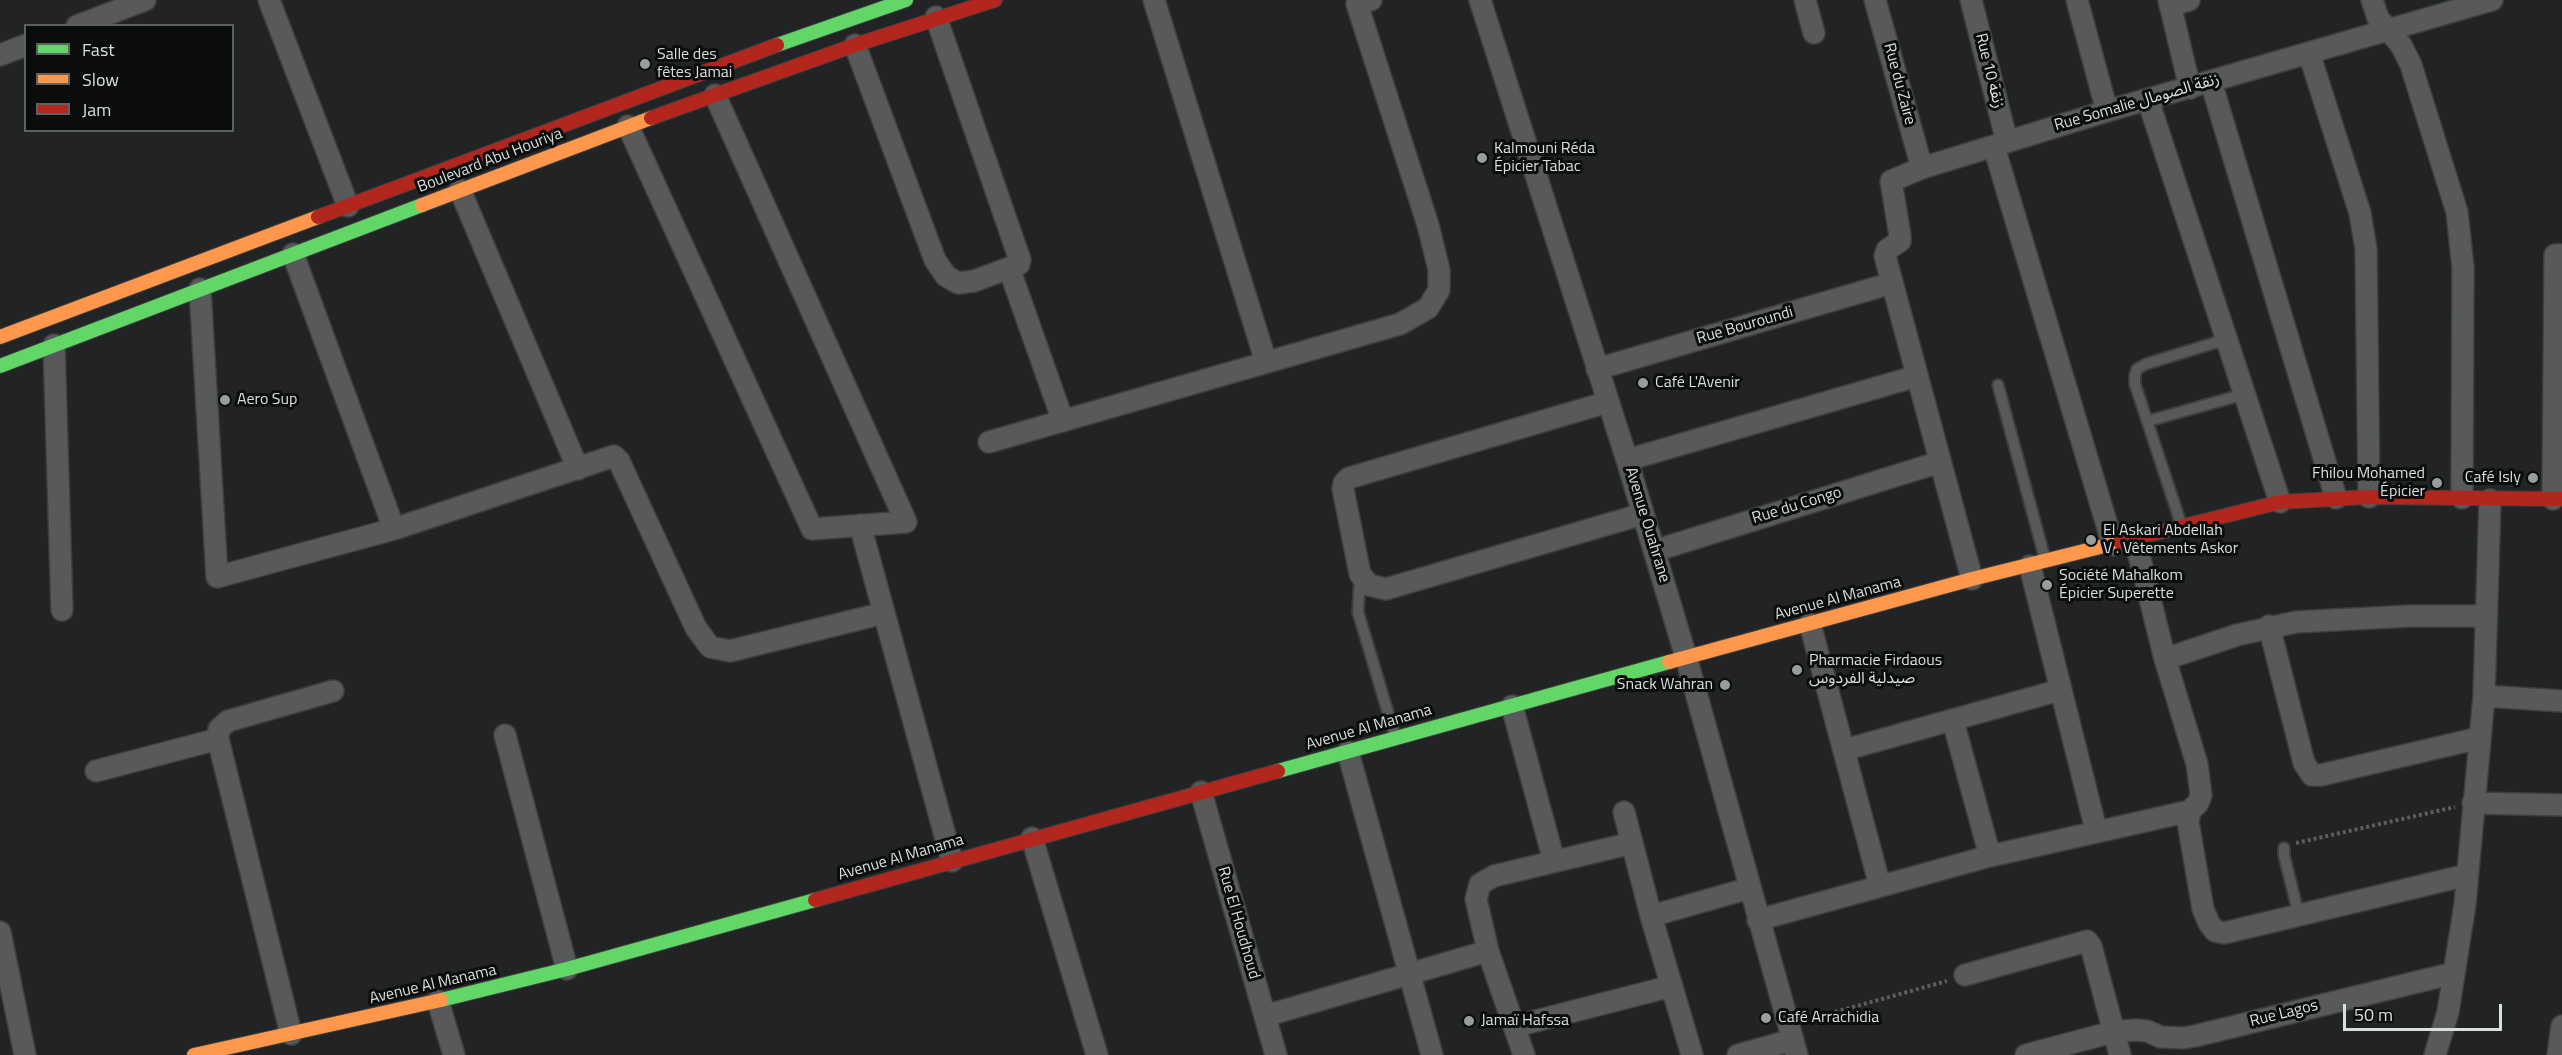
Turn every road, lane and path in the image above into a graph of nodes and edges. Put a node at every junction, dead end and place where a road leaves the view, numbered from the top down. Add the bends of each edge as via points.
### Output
1 (145, 0) edge
2 (269, 0) edge
3 (995, 0) edge
4 (1154, 0) edge
5 (1371, 0) edge
6 (1480, 0) edge
7 (1805, 0) edge
8 (1875, 0) edge
9 (1971, 0) edge
10 (2077, 0) edge
11 (2372, 0) edge
12 (2492, 0) edge
13 (902, 1) edge
14 (2176, 2) edge
15 (2467, 3) edge
16 (936, 17) junction
17 (82, 24) edge
18 (2387, 29) junction
19 (1814, 33) dead end
20 (855, 45) junction
21 (24, 46) edge
22 (2309, 53) junction
23 (0, 55) edge
24 (2211, 82) junction
25 (2190, 88) junction
26 (715, 95) junction
27 (2148, 100) junction
28 (2107, 111) junction
29 (628, 126) junction
30 (2000, 145) junction
31 (1922, 168) junction
32 (460, 190) junction
33 (348, 206) junction
34 (293, 254) junction
35 (2558, 255) edge
36 (1008, 268) junction
37 (1892, 283) junction
38 (200, 289) junction
39 (0, 337) edge
40 (2227, 339) junction
41 (54, 345) junction
42 (1266, 363) junction
43 (0, 366) edge
44 (1597, 369) junction
45 (1917, 376) junction
46 (1998, 385) dead end
47 (2245, 394) junction
48 (1608, 402) junction
49 (1063, 421) junction
50 (2148, 421) junction
51 (988, 442) dead end
52 (1627, 460) junction
53 (1940, 462) junction
54 (578, 469) junction
55 (2370, 497) junction
56 (2336, 498) junction
57 (2462, 498) junction
58 (2558, 499) edge
59 (2490, 500) junction
60 (2280, 502) junction
61 (1643, 514) junction
62 (860, 525) junction
63 (2182, 527) junction
64 (394, 529) junction
65 (2135, 539) junction
66 (2113, 545) junction
67 (1654, 551) junction
68 (2038, 564) junction
69 (1360, 574) junction
70 (1972, 579) junction
71 (62, 610) dead end
72 (884, 613) junction
73 (2486, 616) junction
74 (1810, 624) junction
75 (2270, 626) junction
76 (1686, 657) junction
77 (2165, 659) junction
78 (2060, 690) junction
79 (333, 692) dead end
80 (2484, 696) junction
81 (2562, 701) edge
82 (1512, 706) junction
83 (1953, 721) junction
84 (505, 735) dead end
85 (1396, 737) junction
86 (2479, 738) junction
87 (218, 739) junction
88 (1844, 750) junction
89 (1347, 752) junction
90 (96, 771) dead end
91 (1201, 792) junction
92 (2473, 803) junction
93 (2562, 805) edge
94 (2190, 811) junction
95 (1624, 812) dead end
96 (2096, 830) junction
97 (1032, 838) junction
98 (1632, 843) junction
99 (2284, 848) joint
100 (1990, 856) junction
101 (952, 861) junction
102 (1554, 861) junction
103 (2468, 875) junction
104 (1880, 886) junction
105 (1750, 888) junction
106 (1651, 916) junction
107 (2300, 916) junction
108 (1758, 920) junction
109 (0, 932) edge
110 (1488, 951) junction
111 (567, 969) junction
112 (1410, 972) junction
113 (2454, 973) junction
114 (1965, 975) joint
115 (1672, 986) junction
116 (438, 1001) junction
117 (1264, 1016) junction
118 (1516, 1026) junction
119 (2562, 1026) edge
120 (2114, 1032) junction
121 (291, 1034) junction
122 (1792, 1040) edge
123 (261, 1048) edge
124 (25, 1055) edge
125 (194, 1055) edge
126 (454, 1055) edge
127 (1097, 1055) edge
128 (1276, 1055) edge
129 (1432, 1055) edge
130 (1524, 1055) edge
131 (1692, 1055) edge
132 (1738, 1055) edge
133 (2028, 1055) edge
134 (2120, 1055) edge
135 (2435, 1055) edge
136 (2558, 1055) edge

1 - 17 street
2 - 33 street
3 - 16 street, Boulevard Abu Houriya
4 - 42 street
5 - 42 street via 1357,4 1430,233 1439,270 1439,290 1428,308 1400,324
6 - 44 street, Avenue Ouahrane
7 - 19 street
8 - 31 street, Rue du Zaire
9 - 30 street, Rue 10 زنقة
10 - 28 street
11 - 18 street
12 - 15 street, Rue Somalie زنقة الصومال
13 - 33 street, Boulevard Abu Houriya
14 - 25 street
15 - 18 street, Rue Somalie زنقة الصومال
16 - 20 street, Boulevard Abu Houriya
16 - 36 street via 1020,260
18 - 22 street, Rue Somalie زنقة الصومال
18 - 57 street via 2411,65 2457,212 2463,268
20 - 26 street, Boulevard Abu Houriya
20 - 36 street via 935,260 946,276 958,283
21 - 23 street
22 - 24 street, Rue Somalie زنقة الصومال
22 - 55 street via 2360,213 2366,249
24 - 25 street, Rue Somalie زنقة الصومال
24 - 56 street
25 - 27 street, Rue Somalie زنقة الصومال
26 - 29 street, Boulevard Abu Houriya
26 - 62 street via 906,522
27 - 28 street, Rue Somalie زنقة الصومال
27 - 40 street
28 - 30 street, Rue Somalie زنقة الصومال
29 - 32 street, Boulevard Abu Houriya
29 - 62 street via 812,529
30 - 31 street, Rue Somalie زنقة الصومال
30 - 66 street, Rue 10 زنقة
31 - 37 street, Rue Somalie زنقة الصومال via 1891,180 1900,236 1900,241 1885,253
32 - 34 street, Boulevard Abu Houriya
32 - 54 street
33 - 39 street, Boulevard Abu Houriya
34 - 38 street, Boulevard Abu Houriya
34 - 64 street
35 - 58 street
36 - 49 street
37 - 44 street, Rue Bouroundi
37 - 45 street
38 - 41 street, Boulevard Abu Houriya
38 - 64 street via 217,577
40 - 47 street
40 - 50 lane via 2137,369 2135,384
41 - 43 street, Boulevard Abu Houriya
41 - 71 street
42 - 49 street
44 - 48 street, Avenue Ouahrane
45 - 52 street
45 - 53 street
46 - 68 lane
47 - 50 lane
47 - 60 street
48 - 52 street, Avenue Ouahrane
48 - 69 street via 1349,478 1343,489
49 - 51 street
50 - 63 lane
52 - 61 street, Avenue Ouahrane
53 - 67 street, Rue du Congo
53 - 70 street
54 - 64 street
54 - 72 street via 608,457 620,461 696,628 710,647 730,651
55 - 56 street, Avenue Al Manama
55 - 57 street, Avenue Al Manama
56 - 60 street, Avenue Al Manama
57 - 59 street, Avenue Al Manama
58 - 59 street, Avenue Al Manama
59 - 73 street
60 - 63 street, Avenue Al Manama
61 - 67 street, Avenue Ouahrane
61 - 69 street via 1386,589 1369,585
62 - 72 street
63 - 65 street, Avenue Al Manama
65 - 66 street, Avenue Al Manama
65 - 77 street
66 - 68 street, Avenue Al Manama
67 - 76 street, Avenue Ouahrane
68 - 70 street, Avenue Al Manama
68 - 78 street
69 - 85 lane via 1358,612
70 - 74 street, Avenue Al Manama
72 - 101 street
73 - 75 street via 2342,619
73 - 80 street
74 - 76 street, Avenue Al Manama
74 - 88 street
75 - 77 street
75 - 86 street via 2304,763 2312,775
76 - 82 street, Avenue Al Manama
76 - 105 street, Avenue Ouahrane
77 - 94 street via 2197,764 2201,795
78 - 83 street
78 - 96 street
79 - 87 street via 228,721 219,729
80 - 81 street
80 - 86 street
82 - 85 street, Avenue Al Manama
82 - 102 street
83 - 88 street
83 - 100 street
84 - 111 street
85 - 89 street, Avenue Al Manama
86 - 92 street
87 - 90 street
87 - 121 street
88 - 104 street
89 - 91 street, Avenue Al Manama
89 - 112 street
91 - 97 street, Avenue Al Manama
91 - 117 street, Rue El Houdhoud
92 - 93 street
92 - 99 path
92 - 103 street
94 - 96 street
94 - 107 street via 2188,822 2203,909 2215,932
95 - 98 street
96 - 100 street
97 - 101 street, Avenue Al Manama
97 - 127 street
98 - 102 street
98 - 106 street
99 - 107 lane
100 - 104 street
101 - 111 street, Avenue Al Manama
102 - 110 street via 1494,876 1480,884 1476,899
103 - 107 street
103 - 113 street
104 - 108 street
105 - 106 street
105 - 108 street, Avenue Ouahrane
106 - 115 street
108 - 122 street, Avenue Ouahrane
109 - 124 street
110 - 112 street
110 - 118 street
111 - 116 street, Avenue Al Manama
112 - 117 street
112 - 129 street
113 - 120 street, Rue Lagos via 2195,1036 2161,1037 2135,1030
113 - 135 street
114 - 120 street via 2087,941
114 - 122 path
115 - 118 street
115 - 131 street
116 - 121 street, Avenue Al Manama
116 - 126 street
117 - 128 street, Rue El Houdhoud
118 - 130 street
119 - 136 street
120 - 133 street, Rue Lagos
120 - 134 street
121 - 123 street, Avenue Al Manama
122 - 132 street
123 - 125 street, Avenue Al Manama

